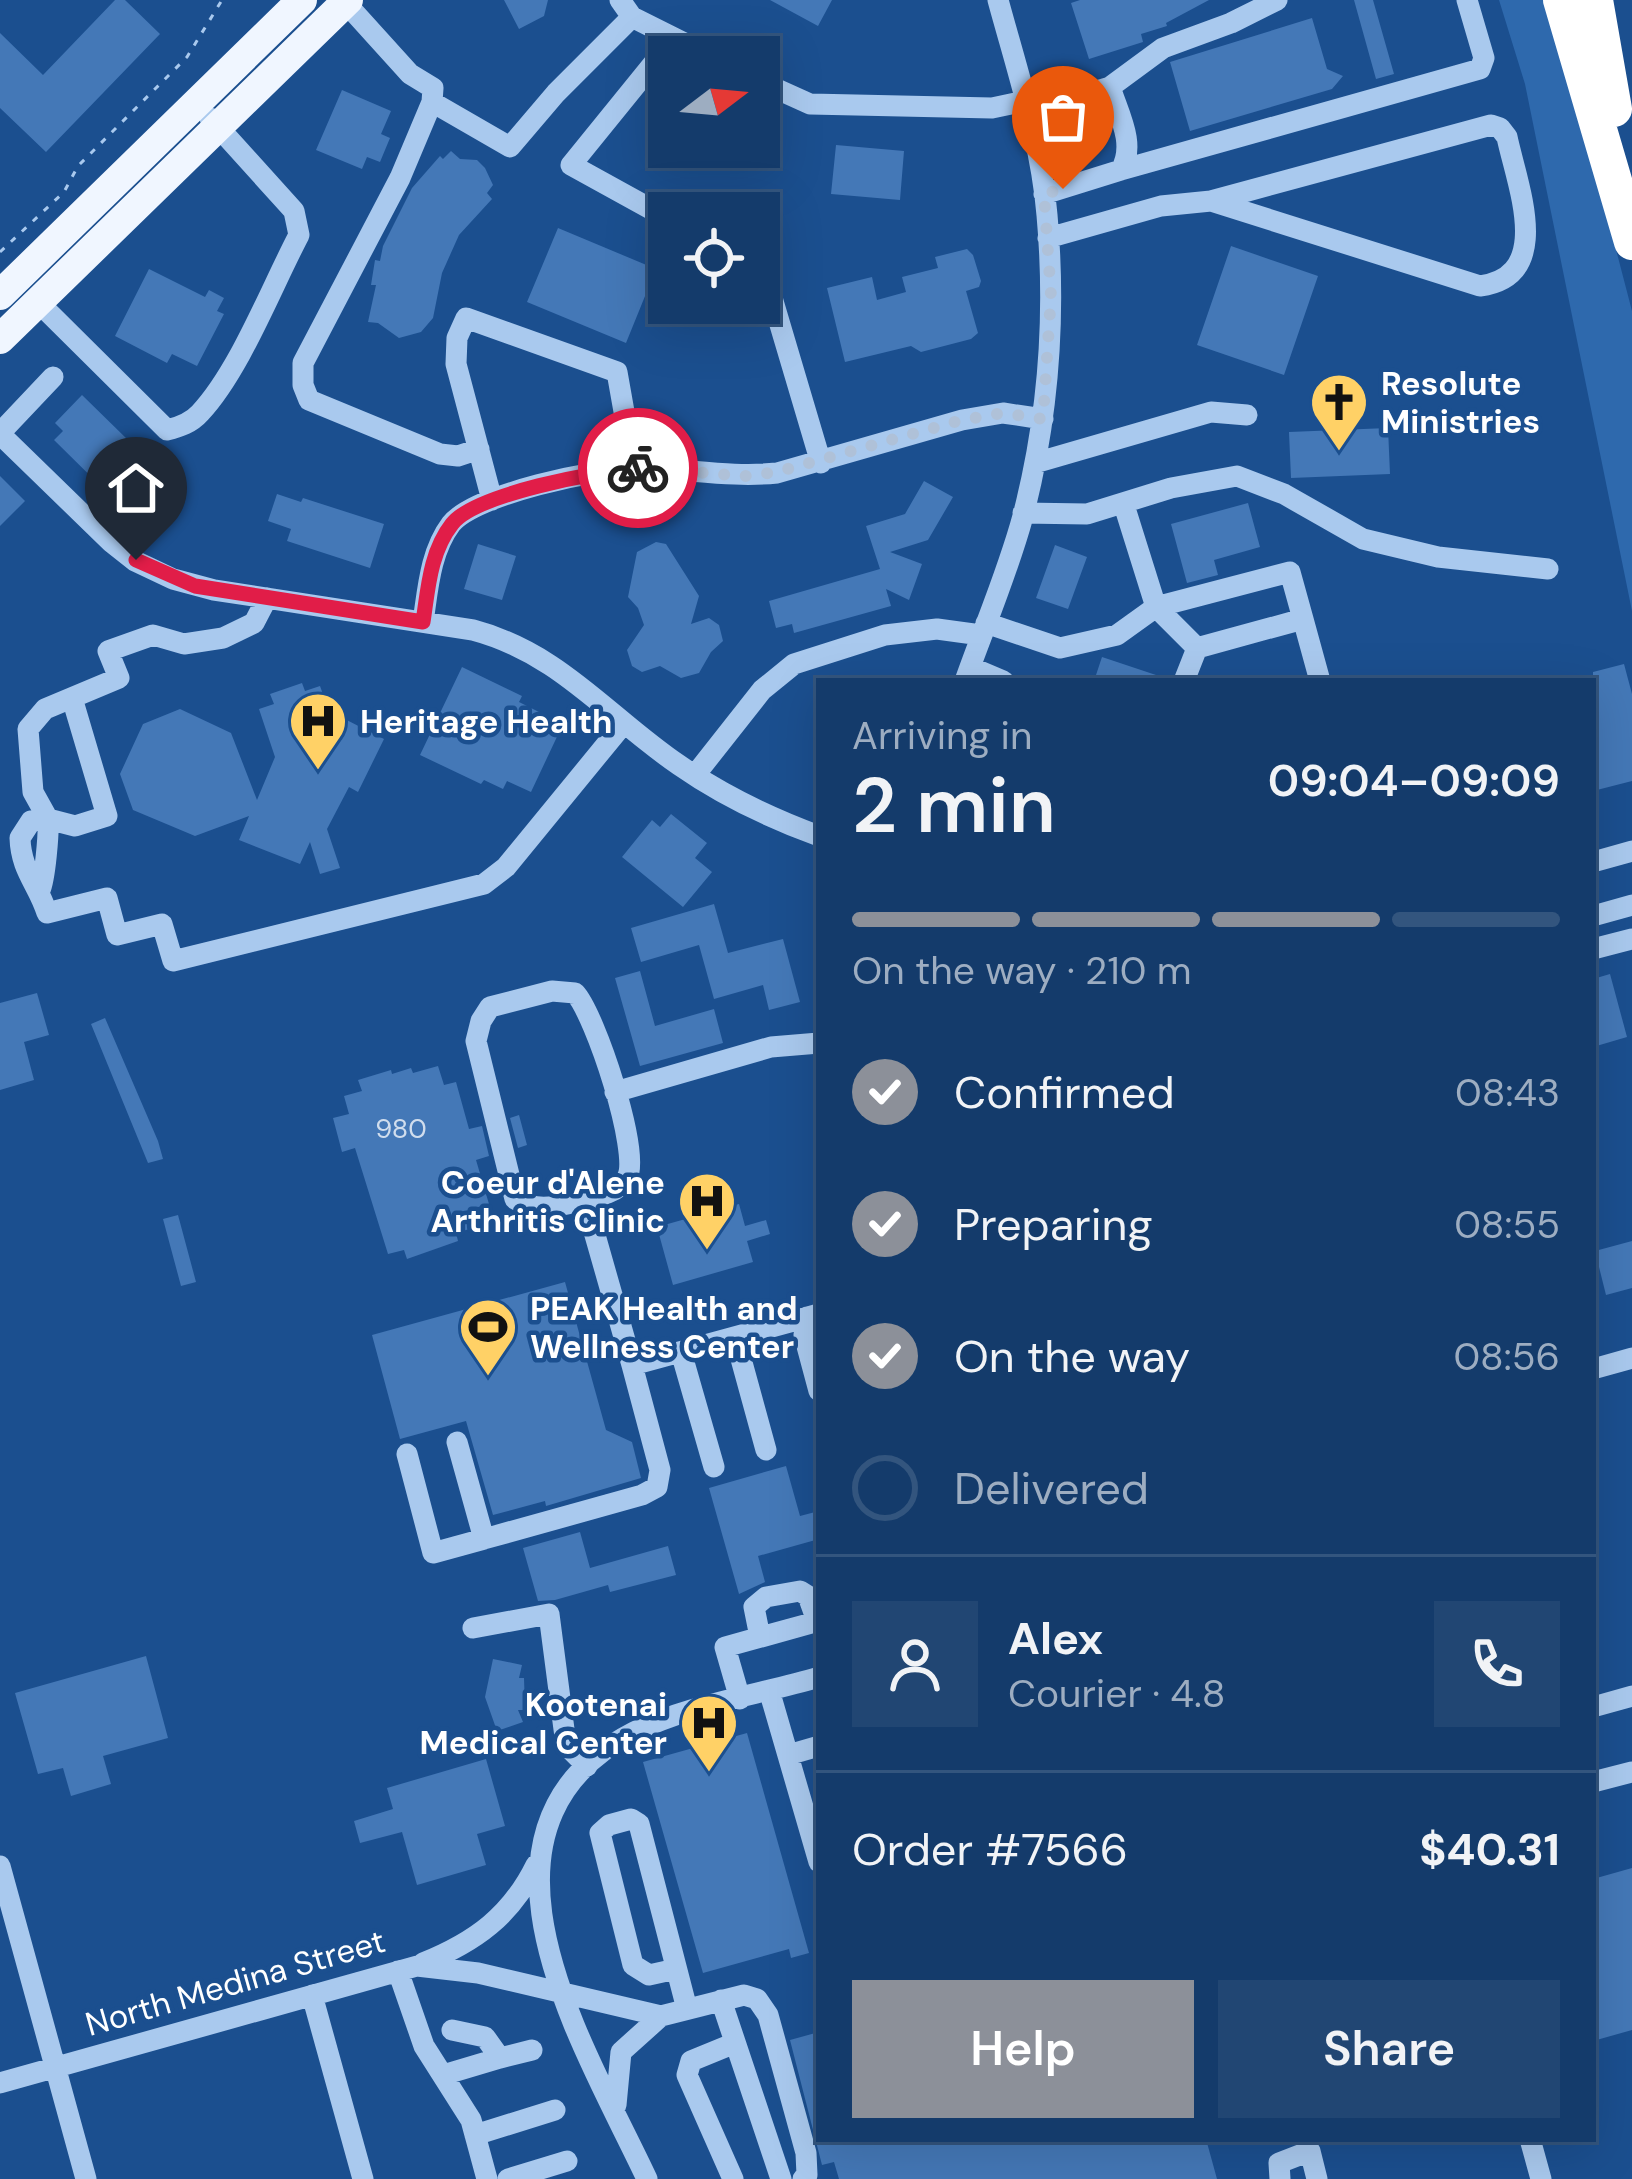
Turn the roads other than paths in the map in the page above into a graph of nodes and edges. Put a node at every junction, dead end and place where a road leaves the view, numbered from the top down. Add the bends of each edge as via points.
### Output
1 (302, 0) edge
2 (998, 0) edge
3 (1277, 0) edge
4 (1467, 0) edge
5 (1561, 0) edge
6 (1595, 0) edge
7 (346, 1) edge
8 (626, 8) edge
9 (671, 36) edge
10 (648, 70) edge
11 (1110, 88) junction
12 (780, 90) edge
13 (432, 102) junction
14 (1026, 106) junction
15 (207, 115) junction
16 (1121, 170) junction
17 (1044, 194) junction
18 (1211, 201) junction
19 (1632, 203) edge
20 (648, 207) edge
21 (1048, 238) junction
22 (1632, 242) edge
23 (0, 295) edge
24 (37, 301) junction
25 (780, 324) edge
26 (0, 338) edge
27 (53, 377) dead end
28 (1247, 415) dead end
29 (1043, 419) junction
30 (0, 434) edge
31 (479, 449) junction
32 (821, 463) junction
33 (1034, 463) junction
34 (634, 468) junction
35 (492, 500) junction
36 (1124, 505) junction
37 (1023, 513) junction
38 (1548, 569) dead end
39 (268, 598) junction
40 (1156, 608) junction
41 (1303, 620) junction
42 (423, 622) junction
43 (984, 629) junction
44 (1197, 648) junction
45 (967, 674) edge
46 (1185, 678) edge
47 (1319, 678) edge
48 (72, 698) junction
49 (624, 723) junction
50 (695, 775) junction
51 (48, 819) junction
52 (816, 835) edge
53 (1632, 851) edge
54 (1596, 861) edge
55 (1628, 906) edge
56 (1596, 915) edge
57 (1632, 938) edge
58 (1596, 949) edge
59 (816, 1043) edge
60 (615, 1092) junction
61 (585, 1200) junction
62 (815, 1320) edge
63 (735, 1337) junction
64 (681, 1352) junction
65 (1632, 1358) edge
66 (632, 1365) junction
67 (1596, 1368) edge
68 (816, 1380) edge
69 (457, 1442) dead end
70 (766, 1450) dead end
71 (407, 1454) dead end
72 (714, 1467) dead end
73 (484, 1539) junction
74 (816, 1615) edge
75 (816, 1622) edge
76 (473, 1628) dead end
77 (760, 1637) junction
78 (816, 1678) edge
79 (769, 1690) junction
80 (1632, 1696) edge
81 (740, 1699) junction
82 (1596, 1706) edge
83 (816, 1747) edge
84 (788, 1755) junction
85 (587, 1766) junction
86 (1632, 1772) edge
87 (1596, 1781) edge
88 (810, 1798) edge
89 (816, 1841) edge
90 (540, 1856) junction
91 (0, 1866) edge
92 (23, 1949) junction
93 (0, 1955) edge
94 (407, 1968) junction
95 (676, 1969) junction
96 (560, 1992) junction
97 (311, 1995) junction
98 (721, 2000) junction
99 (687, 2009) junction
100 (662, 2016) junction
101 (452, 2030) dead end
102 (735, 2043) junction
103 (532, 2050) dead end
104 (500, 2059) junction
105 (56, 2067) junction
106 (443, 2075) junction
107 (0, 2083) edge
108 (555, 2110) dead end
109 (615, 2112) junction
110 (475, 2134) junction
111 (1531, 2142) edge
112 (567, 2161) dead end
113 (86, 2179) edge
114 (363, 2179) edge
115 (488, 2179) edge
116 (508, 2179) edge
117 (647, 2179) edge
118 (733, 2179) edge
119 (781, 2179) edge
120 (802, 2179) edge
121 (1280, 2179) edge
122 (1317, 2179) edge
123 (1540, 2179) edge

1 - 15 main road
2 - 14 street
3 - 11 street via 1162,48
4 - 16 street via 1480,69
5 - 22 highway
6 - 19 highway
7 - 13 street via 410,74 433,88
7 - 15 main road
8 - 9 street
8 - 13 street via 510,147
10 - 20 street via 572,165
11 - 14 street
11 - 16 street via 1128,145
12 - 14 street via 810,104
13 - 31 street via 303,363 303,385 309,400 440,454
14 - 17 street
15 - 23 main road
15 - 24 main road
15 - 24 street via 294,211 299,236 199,415 167,430
16 - 17 street
17 - 21 street
18 - 18 street via 1480,286 1501,280 1526,253 1507,137 1491,125
18 - 21 street via 1161,206
21 - 29 street
24 - 26 main road
25 - 32 street
27 - 30 street
28 - 33 street via 1211,412
29 - 32 street via 1003,413 962,420
29 - 33 street
30 - 39 street via 136,560 195,586
31 - 34 street via 456,364 466,319 617,372
31 - 35 street
32 - 34 street via 746,476
33 - 37 street
34 - 35 street
35 - 42 street via 459,516 440,542
36 - 37 street via 1087,514
36 - 38 street via 1238,476 1364,538
36 - 40 street
37 - 43 street
39 - 42 street
39 - 48 street via 254,623 223,638 184,644 153,635 108,651 119,678
40 - 41 street via 1290,572
40 - 43 street via 1117,635 1060,647
40 - 44 street
41 - 44 street
41 - 47 street
42 - 49 street via 527,648
43 - 45 street
43 - 50 street via 885,635 794,664 762,690
44 - 46 street
48 - 51 street via 45,709 28,729 33,793
48 - 51 street via 107,816 75,826
49 - 50 street
49 - 51 street via 484,884 173,961 162,924 117,935 107,898 47,913 40,890
50 - 52 street
53 - 54 street
55 - 56 street
55 - 57 street
57 - 58 street
59 - 60 street via 771,1047
60 - 61 street via 629,1175 620,1188
60 - 61 street via 586,1004 575,993 490,1007 481,1021 478,1060 515,1198 546,1209
61 - 66 street
62 - 63 street
62 - 68 street via 804,1335
63 - 64 street
63 - 70 street
64 - 66 street
64 - 72 street
65 - 67 street
66 - 73 street via 660,1470 657,1486
69 - 73 street
71 - 73 street via 433,1553
74 - 77 street via 800,1591 766,1597 754,1607
75 - 77 street
76 - 85 street via 549,1614 565,1737
77 - 81 street via 725,1647
78 - 79 street
79 - 81 street
79 - 84 street
80 - 82 street
81 - 85 street via 640,1729
83 - 84 street
84 - 88 street
85 - 90 street via 555,1811
86 - 87 street
88 - 89 street
90 - 94 street via 500,1919
90 - 96 street via 540,1913
91 - 92 street
92 - 93 street
92 - 105 street
94 - 96 street, North Medina Street via 478,1972
94 - 97 street, North Medina Street
94 - 106 street via 424,2046
95 - 95 street via 638,1824 609,1825 600,1833 633,1965 649,1975
95 - 99 street
96 - 100 street, North Medina Street
96 - 109 street
97 - 105 street, North Medina Street
97 - 114 street
98 - 99 street
98 - 102 street
98 - 120 street via 743,1995 768,2015 806,2153
99 - 100 street
100 - 109 street via 621,2052
101 - 104 street via 485,2037
102 - 118 street via 691,2061 687,2075
102 - 119 street
103 - 104 street
104 - 106 street
105 - 107 street, North Medina Street
105 - 113 street
106 - 110 street
108 - 110 street
109 - 117 street
110 - 115 street
111 - 123 street
112 - 116 street
121 - 122 street via 1279,2163 1310,2151

